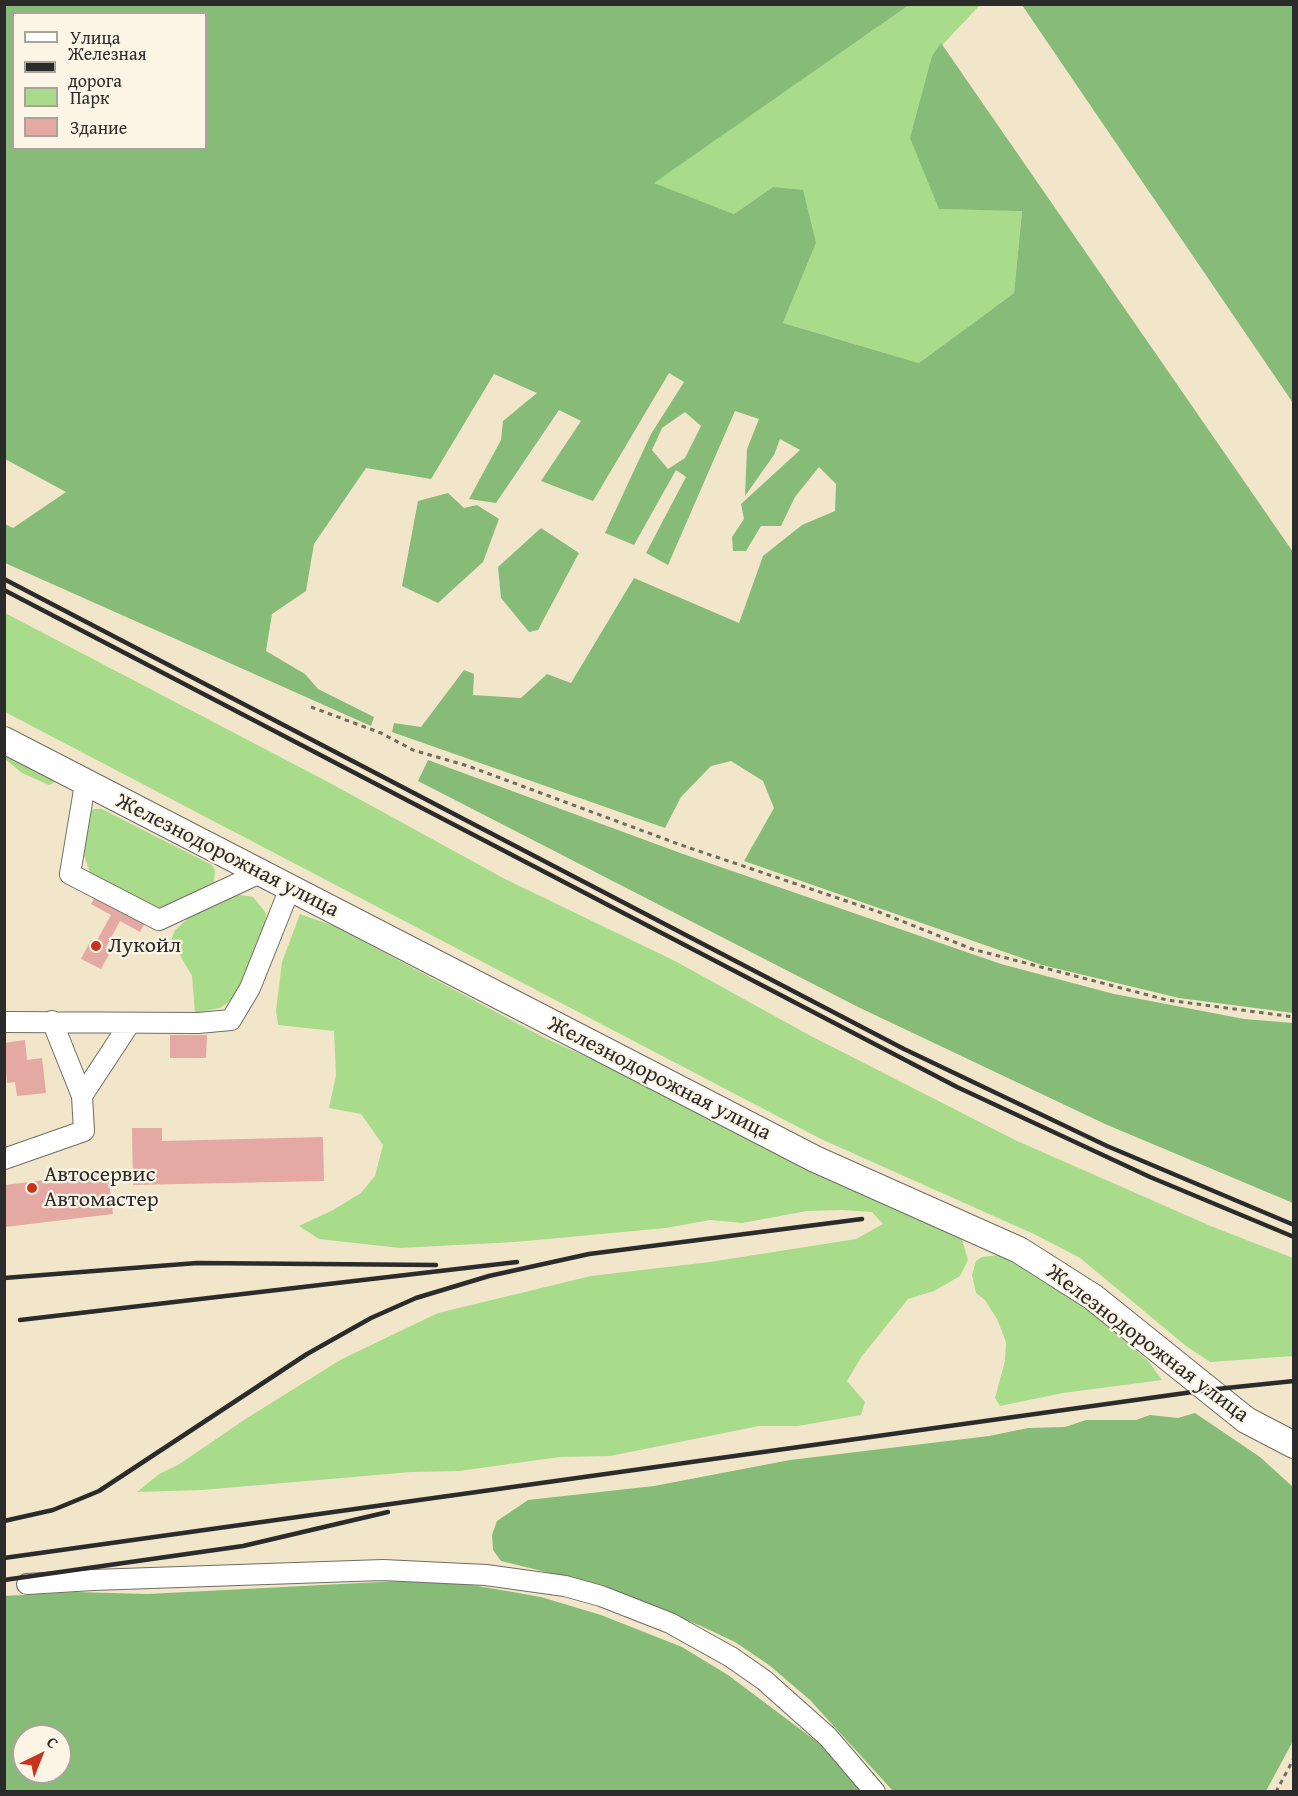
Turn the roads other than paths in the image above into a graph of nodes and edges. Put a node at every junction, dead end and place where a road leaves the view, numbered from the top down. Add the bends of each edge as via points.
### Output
1 (4, 740) edge
2 (85, 783) junction
3 (260, 873) junction
4 (290, 888) junction
5 (52, 1021) junction
6 (4, 1022) edge
7 (130, 1023) junction
8 (82, 1096) junction
9 (4, 1159) edge
10 (1293, 1445) edge
11 (27, 1584) dead end
12 (875, 1791) edge

1 - 2 main road, Железнодорожная улица
2 - 3 main road, Железнодорожная улица
2 - 3 street via 70,874 159,920
3 - 4 main road, Железнодорожная улица
4 - 7 street via 250,988 231,1020
4 - 10 main road, Железнодорожная улица via 815,1159 1019,1250 1093,1297 1246,1420
5 - 6 street
5 - 7 street
5 - 8 street
7 - 8 street
8 - 9 street via 84,1131
11 - 12 street via 383,1570 486,1575 565,1586 670,1623 731,1657 764,1680 828,1737

